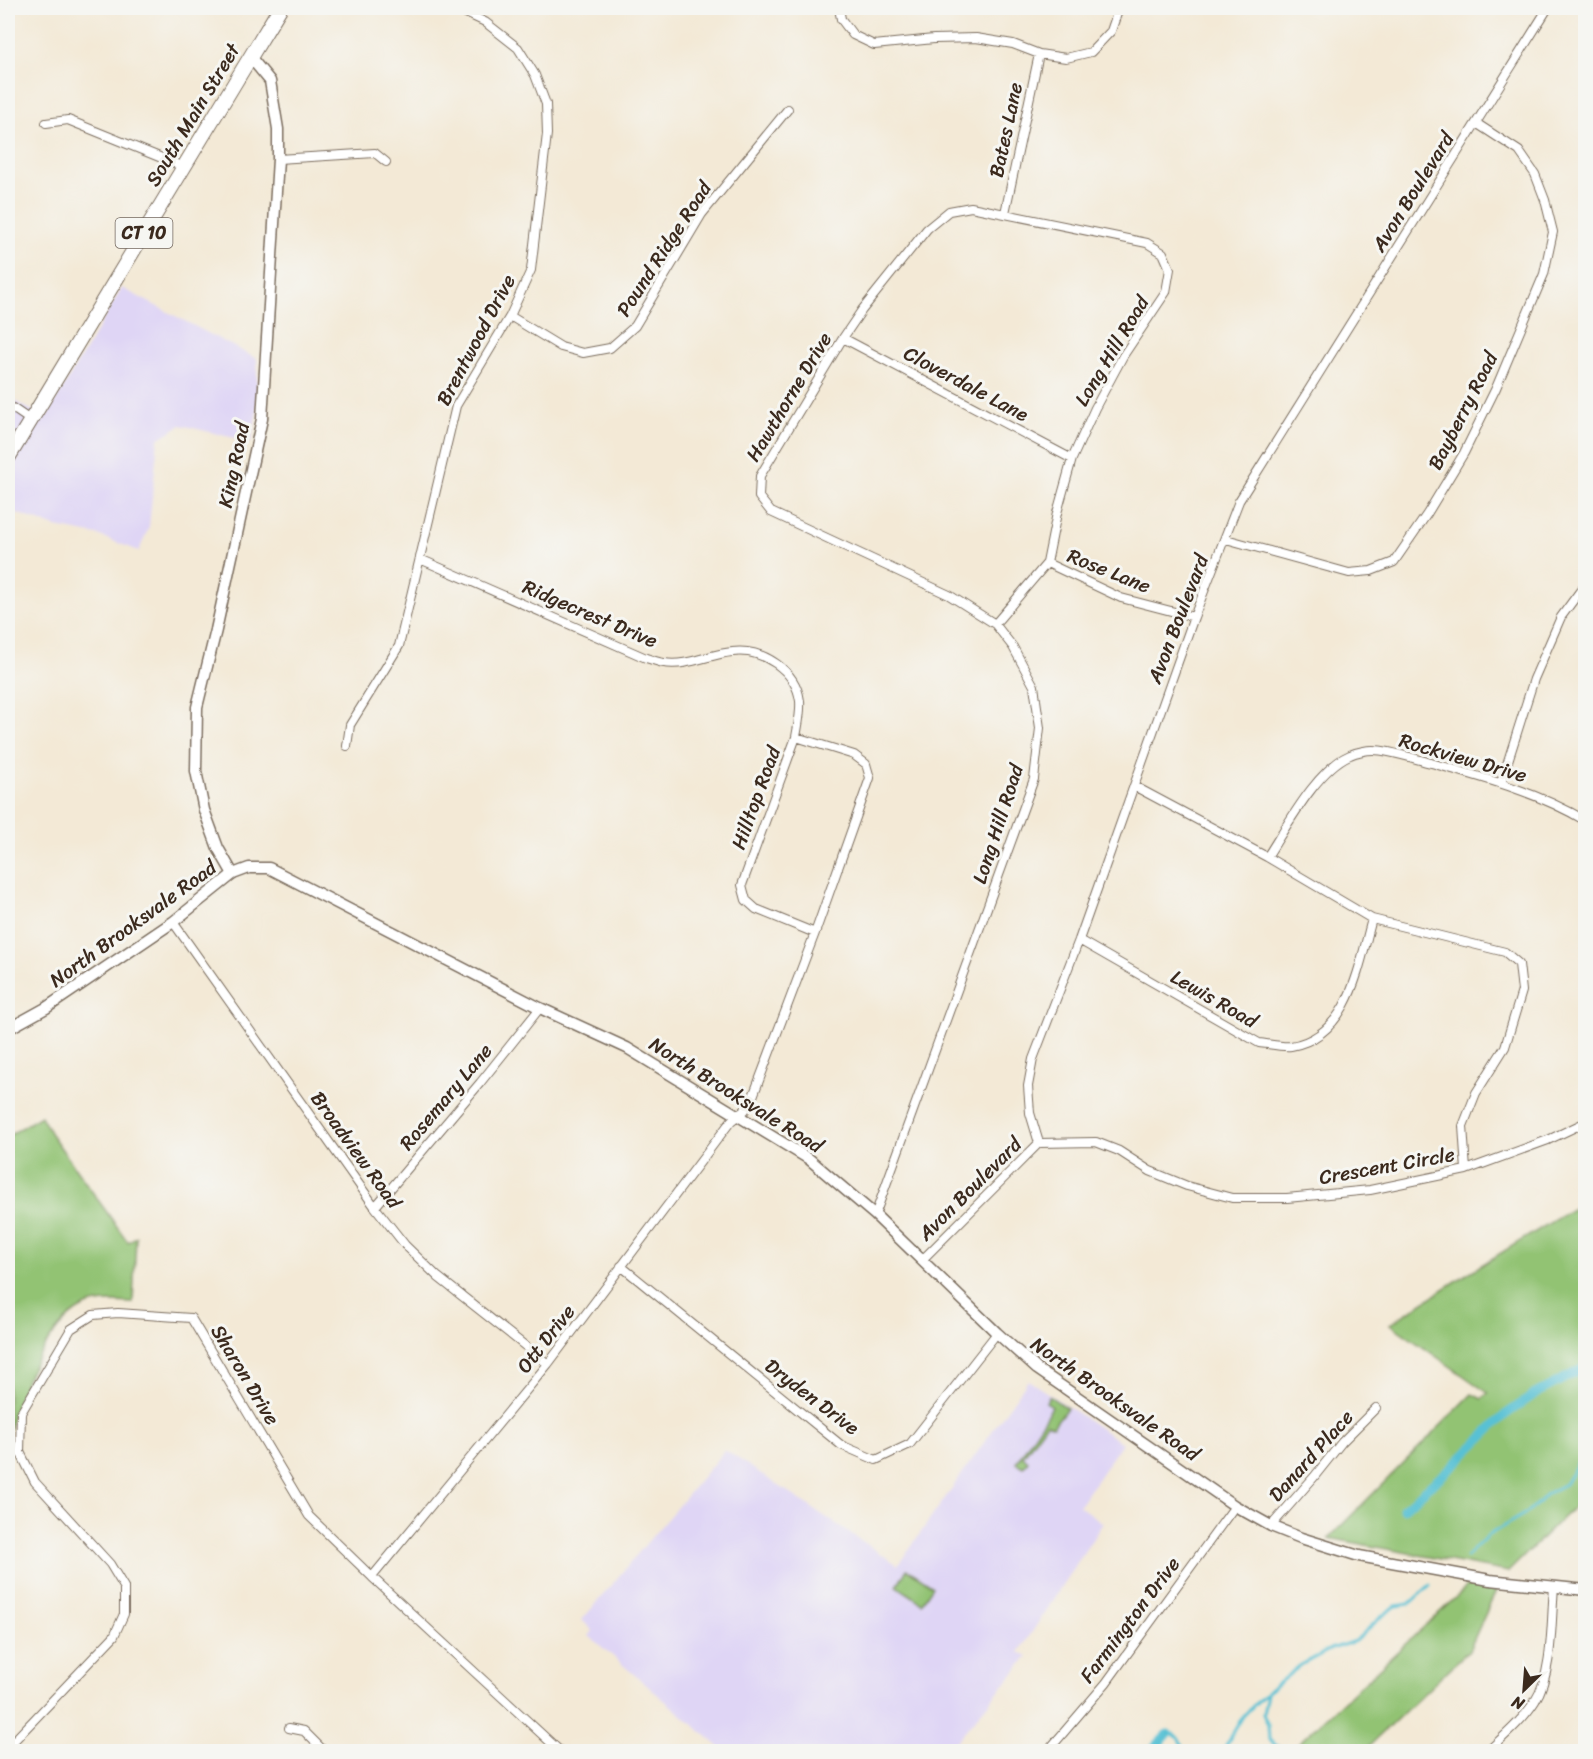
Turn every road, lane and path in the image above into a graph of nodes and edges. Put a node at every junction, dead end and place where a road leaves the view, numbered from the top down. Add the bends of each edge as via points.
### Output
1 (280, 8) edge
2 (455, 8) edge
3 (839, 8) edge
4 (1119, 8) edge
5 (1548, 8) edge
6 (1039, 54) junction
7 (250, 58) junction
8 (788, 109) dead end
9 (46, 123) dead end
10 (1476, 123) junction
11 (278, 159) junction
12 (386, 162) dead end
13 (184, 167) junction
14 (1005, 213) junction
15 (510, 316) junction
16 (843, 338) junction
17 (8, 405) edge
18 (30, 420) junction
19 (8, 458) edge
20 (1072, 459) junction
21 (1226, 538) junction
22 (420, 559) junction
23 (1047, 563) junction
24 (1586, 582) edge
25 (1194, 617) junction
26 (995, 624) junction
27 (796, 737) junction
28 (347, 746) dead end
29 (1501, 783) junction
30 (1134, 786) junction
31 (1586, 821) edge
32 (1267, 857) junction
33 (233, 874) junction
34 (1372, 919) junction
35 (173, 922) junction
36 (815, 933) junction
37 (1079, 940) junction
38 (540, 1008) junction
39 (8, 1029) edge
40 (738, 1115) junction
41 (1586, 1122) edge
42 (1039, 1143) junction
43 (1466, 1170) junction
44 (375, 1207) junction
45 (875, 1215) junction
46 (922, 1260) junction
47 (621, 1266) junction
48 (997, 1334) junction
49 (548, 1364) junction
50 (1376, 1408) dead end
51 (1235, 1506) junction
52 (1271, 1526) junction
53 (372, 1577) junction
54 (1554, 1587) junction
55 (1586, 1590) edge
56 (289, 1728) dead end
57 (9, 1741) edge
58 (325, 1752) edge
59 (561, 1752) edge
60 (1047, 1752) edge
61 (1487, 1752) edge

1 - 7 highway, South Main Street / CT 10
2 - 15 street, Brentwood Drive via 485,22 518,48 536,75 546,104 547,134 531,270
3 - 6 street via 841,19 853,34 874,45 976,38 1013,44
4 - 6 street via 1111,31 1091,52 1066,58
5 - 10 street, Avon Boulevard
6 - 14 street, Bates Lane
7 - 11 main road, King Road via 270,81 278,129
7 - 13 highway, South Main Street / CT 10
8 - 15 street, Pound Ridge Road via 702,214 635,326 610,348 583,353 561,347
9 - 13 street via 68,120
10 - 21 street, Avon Boulevard via 1239,501
10 - 21 street, Bayberry Road via 1519,151 1535,174 1552,232 1544,274 1464,453 1394,562 1371,571 1349,573
11 - 12 street via 375,153
11 - 33 main road, King Road via 262,419 197,707 196,771 204,810
13 - 18 highway, South Main Street / CT 10
14 - 16 street, Hawthorne Drive via 971,207 949,211 927,229
14 - 20 street, Long Hill Road via 1147,243 1163,253 1170,269 1166,292 1123,356
15 - 22 street, Brentwood Drive via 456,406
16 - 20 street, Cloverdale Lane
16 - 26 street, Hawthorne Drive via 760,476 759,497 771,512 950,595
17 - 18 street
18 - 19 highway, South Main Street / CT 10
20 - 23 street, Long Hill Road
21 - 25 street, Avon Boulevard
22 - 27 street, Ridgecrest Drive via 646,658 684,662 733,651 751,651 768,658 794,682 800,700
22 - 28 street, Brentwood Drive via 399,646 350,725
23 - 25 street, Rose Lane via 1121,598
23 - 26 street, Long Hill Road
24 - 29 street via 1561,617 1534,679
25 - 30 street, Avon Boulevard
26 - 45 street, Long Hill Road via 1034,686 1040,728 1034,779
27 - 36 street, Hilltop Road via 742,885 746,900 756,909
27 - 36 street, Hilltop Road via 854,755 866,764 870,778
29 - 31 street, Rockview Drive via 1565,808
29 - 32 street, Rockview Drive via 1373,750 1350,755 1311,789
30 - 32 street, Crescent Circle
30 - 37 street, Avon Boulevard
32 - 34 street, Crescent Circle
33 - 35 main road, North Brooksvale Road
33 - 38 main road, North Brooksvale Road via 249,868 269,868
34 - 37 street, Lewis Road via 1352,988 1339,1015 1319,1036 1291,1046 1259,1043
34 - 43 street, Crescent Circle via 1505,952 1519,964 1522,991 1505,1047 1476,1093 1463,1126
35 - 39 main road, North Brooksvale Road via 46,1008
35 - 44 street, Broadview Road
36 - 40 street, Hilltop Road via 752,1099
37 - 42 street, Avon Boulevard via 1033,1059 1028,1086 1030,1113
38 - 40 main road, North Brooksvale Road via 627,1048
38 - 44 street, Rosemary Lane
40 - 45 main road, North Brooksvale Road via 809,1159
40 - 47 street, Ott Drive
41 - 43 street
42 - 43 street, Crescent Circle via 1096,1142 1150,1171 1232,1198 1287,1198 1370,1190
42 - 46 street, Avon Boulevard
44 - 49 street, Broadview Road via 438,1278
45 - 46 main road, North Brooksvale Road
46 - 48 main road, North Brooksvale Road
47 - 48 street, Dryden Drive via 841,1445 876,1460 910,1444
47 - 49 street, Ott Drive
48 - 51 main road, North Brooksvale Road via 1037,1369
49 - 53 street, Ott Drive
50 - 52 street, Danard Place
51 - 52 main road, North Brooksvale Road
51 - 60 street, Farmington Drive via 1106,1683
52 - 54 main road, North Brooksvale Road via 1359,1556 1490,1580
53 - 57 street, Sharon Drive via 309,1516 191,1318 93,1315 71,1329 21,1413 20,1452 35,1482 110,1564 124,1587 124,1614 114,1636
53 - 59 street, Sharon Drive
54 - 55 main road, North Brooksvale Road
54 - 61 street via 1544,1683 1526,1714
56 - 58 street via 304,1731

